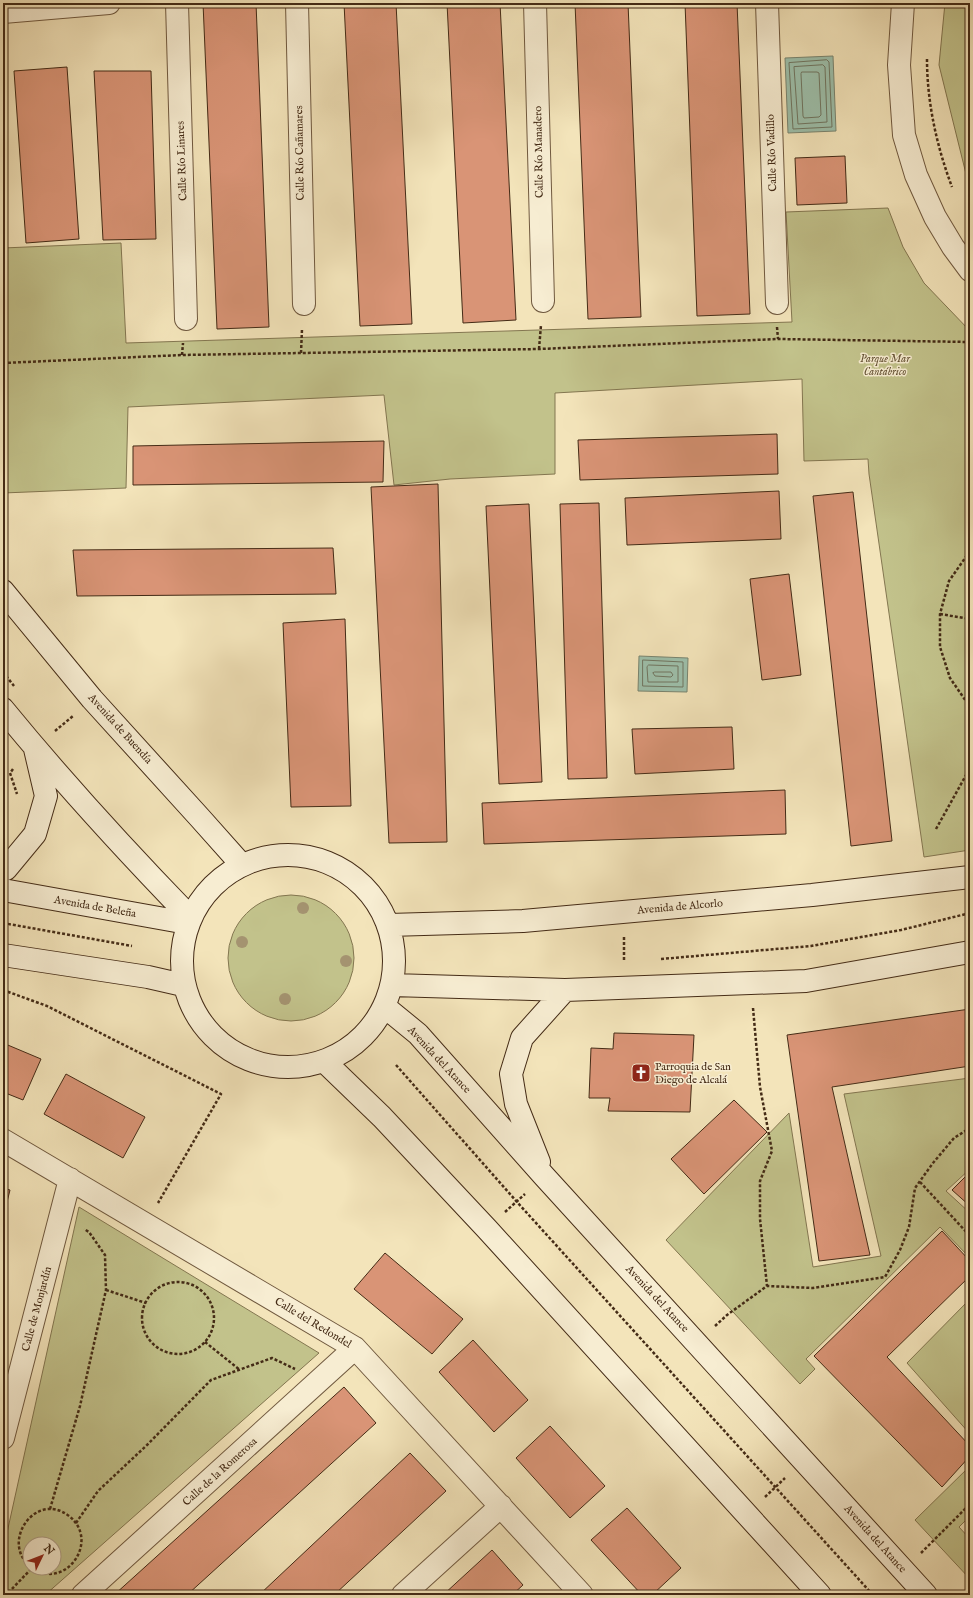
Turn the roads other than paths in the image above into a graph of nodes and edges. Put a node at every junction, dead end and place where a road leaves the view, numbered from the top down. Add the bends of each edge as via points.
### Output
1 (109, 3) edge
2 (177, 3) edge
3 (297, 3) edge
4 (535, 3) edge
5 (767, 3) edge
6 (903, 3) edge
7 (3, 12) edge
8 (970, 270) edge
9 (543, 301) dead end
10 (777, 303) dead end
11 (304, 304) dead end
12 (186, 319) dead end
13 (3, 591) edge
14 (3, 709) edge
15 (35, 748) junction
16 (241, 864) junction
17 (3, 870) edge
18 (970, 877) edge
19 (3, 890) edge
20 (188, 920) junction
21 (389, 925) junction
22 (970, 952) edge
23 (3, 955) edge
24 (183, 985) junction
25 (392, 985) junction
26 (565, 990) junction
27 (385, 1007) junction
28 (325, 1062) junction
29 (3, 1140) edge
30 (544, 1176) junction
31 (70, 1179) junction
32 (355, 1348) junction
33 (3, 1438) edge
34 (501, 1506) junction
35 (83, 1595) edge
36 (403, 1595) edge
37 (582, 1595) edge
38 (820, 1595) edge
39 (926, 1595) edge

1 - 7 street
2 - 12 street, Calle Río Linares
3 - 11 street, Calle Río Cañamares
4 - 9 street, Calle Río Manadero
5 - 10 street, Calle Río Vadillo
6 - 8 street via 899,65 904,135 916,175 935,217 953,248
13 - 16 street, Avenida de Buendía via 92,699
14 - 15 street
15 - 17 street via 46,796 35,834
15 - 20 street
16 - 20 street via 211,886
16 - 21 street via 290,853 339,866 369,891
18 - 21 street, Avenida de Alcorlo via 826,894 522,921
19 - 20 street, Avenida de Beleña
20 - 24 street via 181,954
21 - 25 street via 395,955
22 - 26 street via 806,981
23 - 24 street via 148,977
24 - 28 street via 195,1014 215,1040 242,1058 283,1068
25 - 26 street
25 - 27 street
26 - 30 street via 522,1038 511,1074 516,1104
27 - 28 street via 360,1040
27 - 30 street, Avenida del Atance via 418,1034
28 - 38 street via 382,1117 487,1229
29 - 31 street, Calle del Redondel
30 - 39 street, Avenida del Atance
31 - 32 street, Calle del Redondel
31 - 33 street, Calle de Monjardín
32 - 34 street, Calle del Redondel
32 - 35 street, Calle de la Romerosa
34 - 36 street
34 - 37 street, Calle del Redondel

